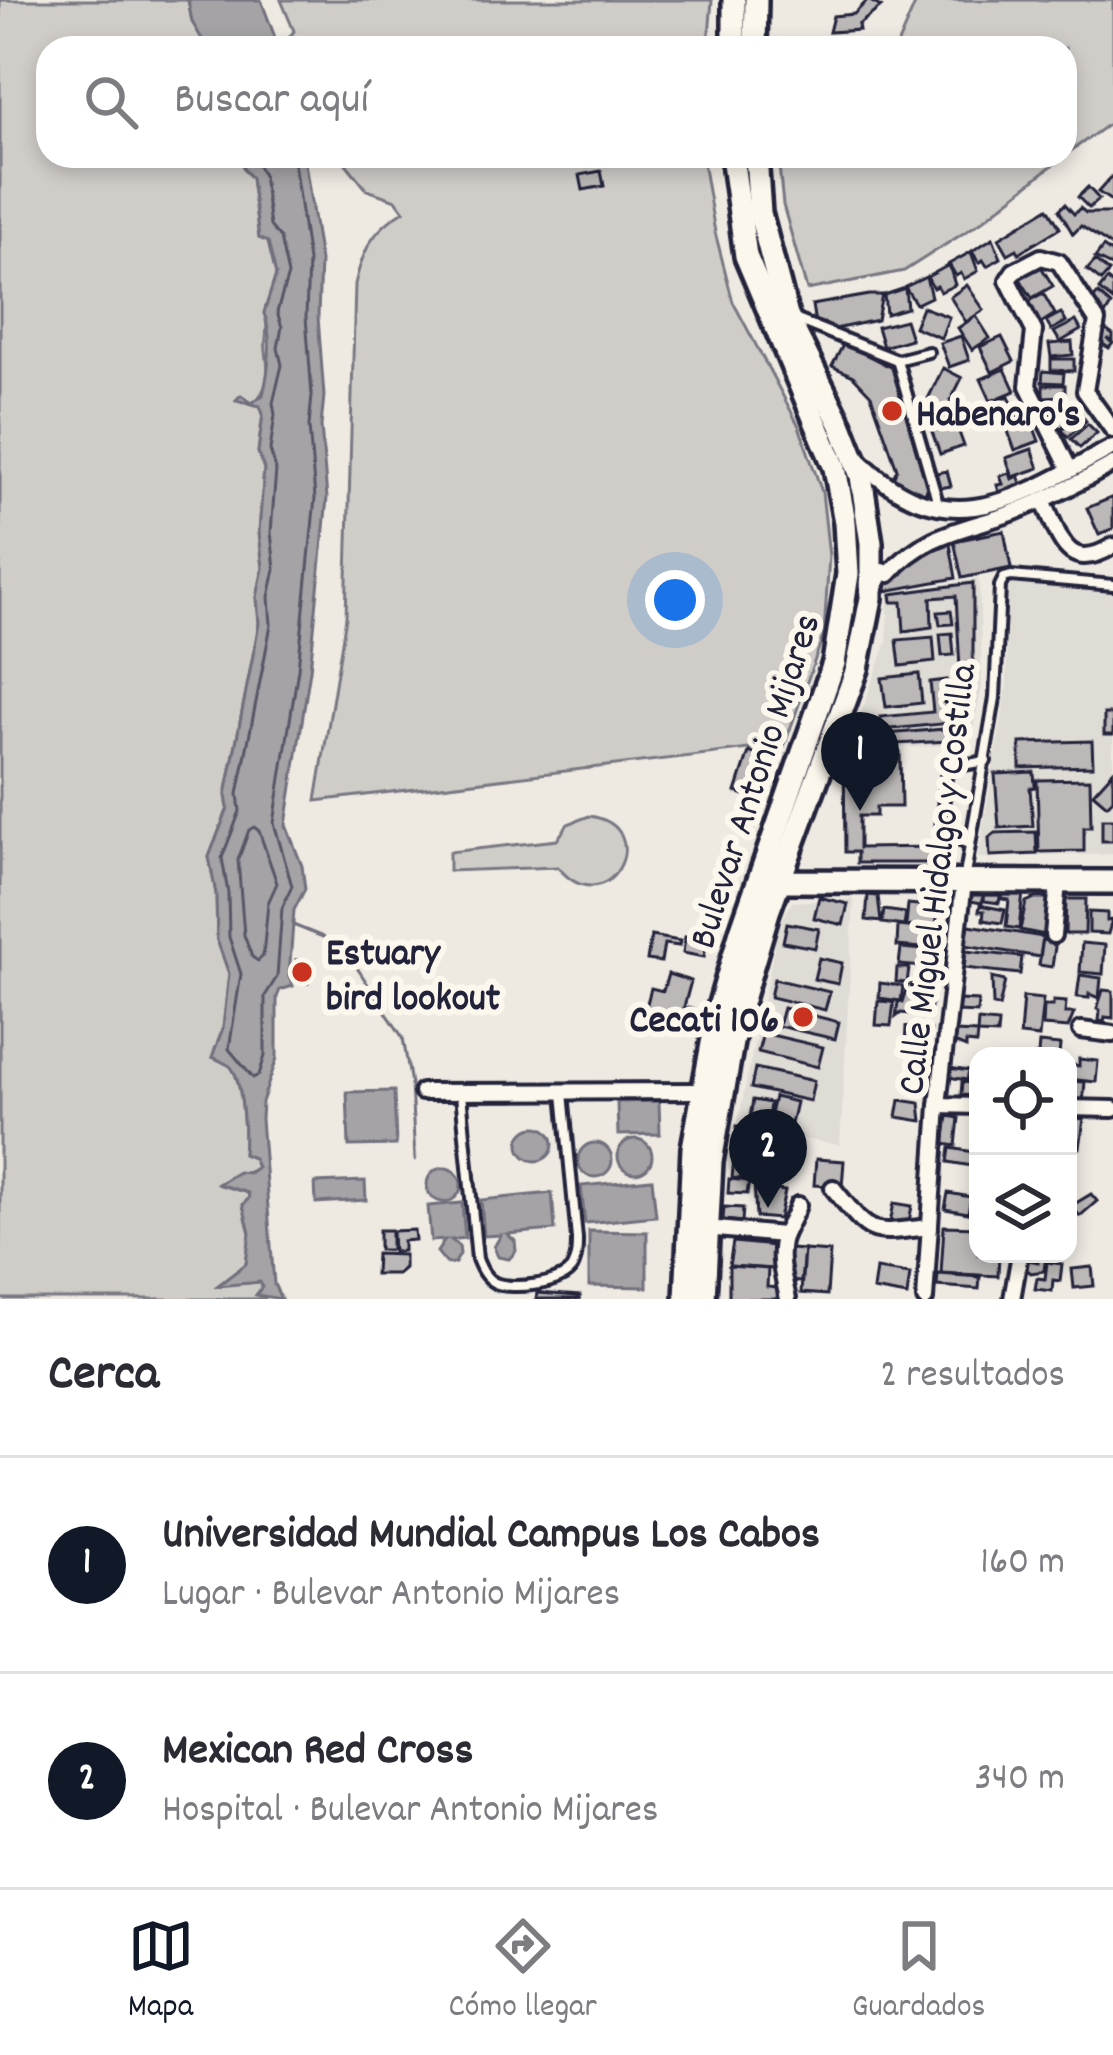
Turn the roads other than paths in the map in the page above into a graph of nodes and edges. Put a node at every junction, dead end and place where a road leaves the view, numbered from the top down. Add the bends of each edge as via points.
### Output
1 (734, 0) edge
2 (756, 0) edge
3 (744, 36) edge
4 (746, 36) edge
5 (734, 168) edge
6 (757, 168) edge
7 (787, 316) junction
8 (928, 352) dead end
9 (897, 361) junction
10 (813, 392) junction
11 (1113, 430) edge
12 (1113, 447) edge
13 (854, 454) junction
14 (1113, 464) edge
15 (1070, 470) junction
16 (1043, 500) junction
17 (940, 510) junction
18 (1113, 546) edge
19 (1113, 585) edge
20 (871, 598) junction
21 (986, 761) junction
22 (970, 845) junction
23 (771, 877) junction
24 (964, 882) junction
25 (1058, 883) junction
26 (1113, 883) edge
27 (1053, 935) dead end
28 (1081, 1030) dead end
29 (1113, 1034) edge
30 (702, 1091) junction
31 (422, 1092) dead end
32 (562, 1093) junction
33 (461, 1094) junction
34 (938, 1105) junction
35 (969, 1106) edge
36 (1077, 1108) edge
37 (1113, 1109) edge
38 (833, 1188) dead end
39 (698, 1199) junction
40 (798, 1205) dead end
41 (930, 1227) junction
42 (705, 1228) junction
43 (783, 1235) junction
44 (1018, 1263) edge
45 (686, 1299) edge
46 (704, 1299) edge
47 (788, 1299) edge
48 (925, 1299) edge
49 (1012, 1299) edge

1 - 3 main road
2 - 4 main road
5 - 10 main road, Bulevar Antonio Mijares via 746,256
6 - 7 main road, Bulevar Antonio Mijares
7 - 9 lane
7 - 10 main road, Bulevar Antonio Mijares
8 - 9 lane
9 - 17 lane
10 - 13 main road, Bulevar Antonio Mijares
10 - 23 main road, Bulevar Antonio Mijares via 835,468 848,574 834,664
11 - 15 street via 1085,392 1093,311 1059,262 1041,257 1008,280 1034,331 1028,386
12 - 15 street
13 - 17 street
13 - 20 main road, Bulevar Antonio Mijares via 869,523
14 - 16 street
15 - 17 street via 988,505
16 - 18 street via 1066,549 1081,558
16 - 20 street via 924,542 883,571
19 - 21 lane, Calle Miguel Hidalgo y Costilla via 1004,578
20 - 23 main road, Bulevar Antonio Mijares via 857,669
21 - 22 lane, Calle Miguel Hidalgo y Costilla
21 - 22 lane via 952,767 946,777 941,830
22 - 24 lane, Calle Miguel Hidalgo y Costilla
23 - 24 main road
23 - 30 main road, Bulevar Antonio Mijares via 728,974
23 - 39 main road, Bulevar Antonio Mijares
24 - 25 main road
24 - 34 street, Calle Miguel Hidalgo y Costilla
25 - 26 main road
25 - 27 street
28 - 29 street
30 - 32 street
30 - 39 main road, Bulevar Antonio Mijares
31 - 33 street
32 - 33 street
32 - 33 lane via 575,1261 557,1279 506,1285 477,1259
34 - 35 street
34 - 41 street, Calle Miguel Hidalgo y Costilla
36 - 37 street
38 - 41 street via 876,1233
39 - 42 main road, Bulevar Antonio Mijares
39 - 45 main road, Bulevar Antonio Mijares
40 - 43 street
41 - 48 street, Calle Miguel Hidalgo y Costilla
42 - 43 street
42 - 46 main road, Bulevar Antonio Mijares
43 - 47 street
44 - 49 street

